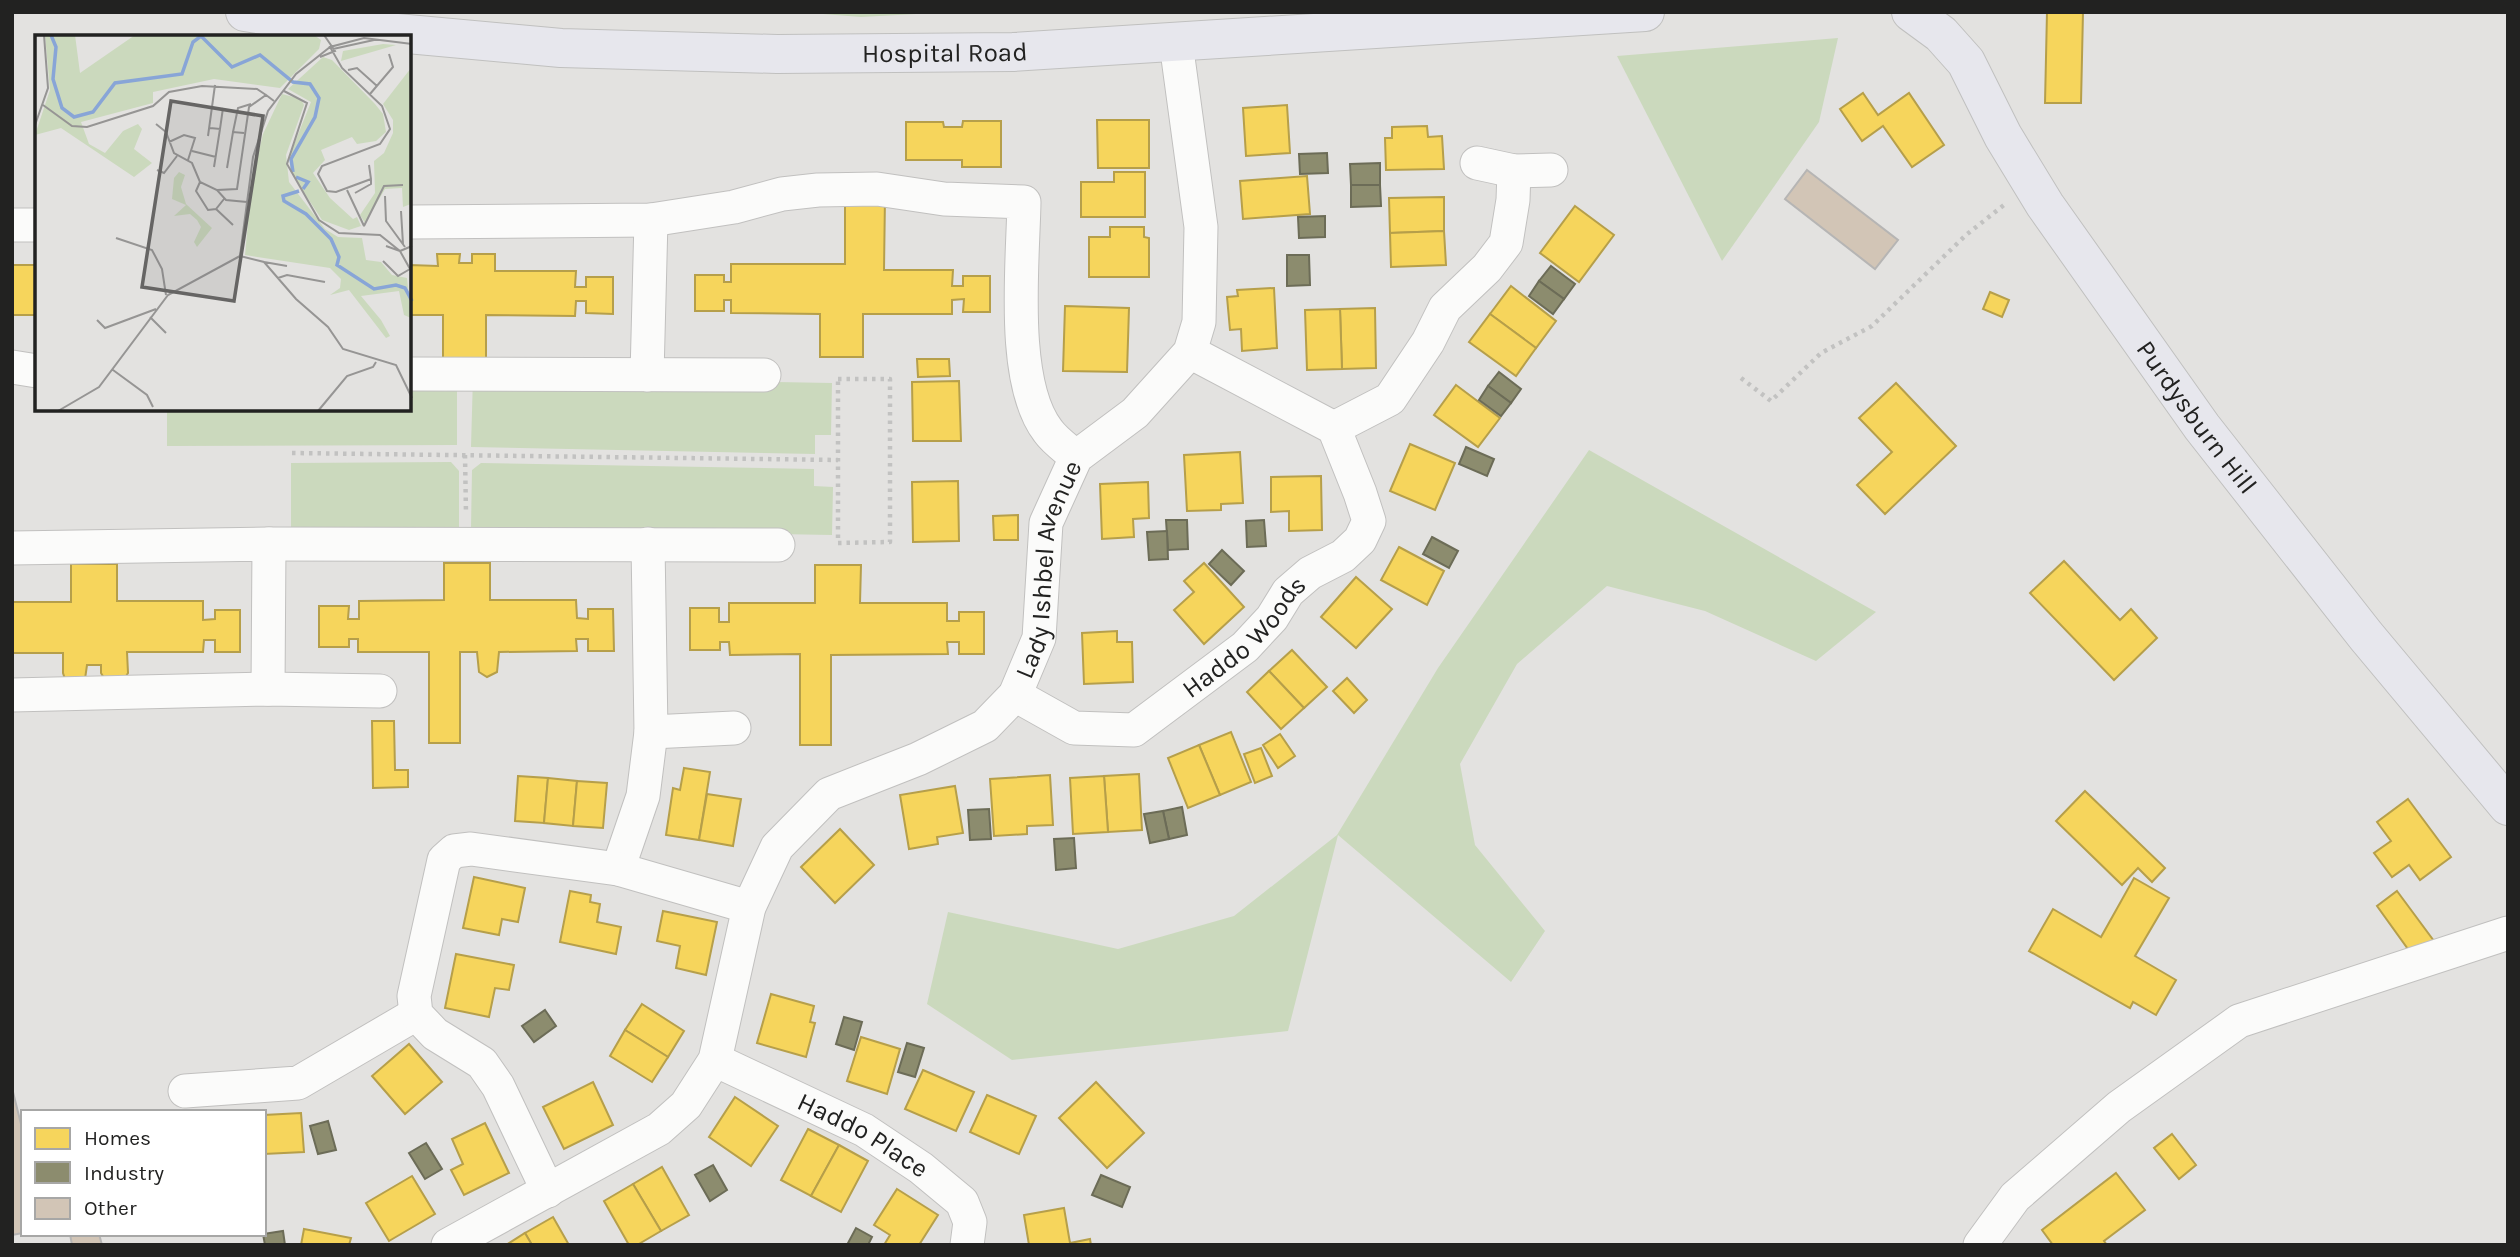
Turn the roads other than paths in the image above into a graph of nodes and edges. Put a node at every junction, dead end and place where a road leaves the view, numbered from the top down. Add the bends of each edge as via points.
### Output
1 (245, 12) edge
2 (1645, 12) edge
3 (1911, 12) edge
4 (1176, 43) junction
5 (1477, 163) dead end
6 (1551, 170) dead end
7 (1514, 172) junction
8 (651, 220) junction
9 (411, 222) edge
10 (12, 225) edge
11 (35, 225) edge
12 (1190, 352) junction
13 (12, 366) edge
14 (35, 371) edge
15 (411, 374) edge
16 (647, 375) junction
17 (764, 375) dead end
18 (1334, 428) junction
19 (1076, 457) junction
20 (270, 544) junction
21 (648, 544) junction
22 (778, 545) dead end
23 (12, 548) edge
24 (268, 689) junction
25 (380, 691) dead end
26 (12, 695) edge
27 (1015, 695) junction
28 (734, 728) dead end
29 (651, 732) junction
30 (2508, 806) edge
31 (618, 869) junction
32 (749, 907) junction
33 (2508, 933) edge
34 (416, 1014) junction
35 (715, 1060) junction
36 (185, 1091) dead end
37 (548, 1191) junction
38 (448, 1245) edge
39 (967, 1245) edge
40 (1980, 1245) edge

1 - 4 main road, Hospital Road via 342,28 561,48 777,54 1013,52
2 - 4 main road, Hospital Road
3 - 30 main road, Purdysburn Hill via 1941,34 1966,62 2032,183 2202,427 2366,636
4 - 12 street, Lady Ishbel Avenue via 1201,227 1199,322
5 - 7 street
6 - 7 street
7 - 18 street via 1506,243 1445,308 1390,399
8 - 9 street
8 - 16 street
8 - 19 street via 818,190 877,189 944,199 1024,202 1022,346 1030,394 1048,431
10 - 11 street
12 - 18 street
12 - 19 street, Lady Ishbel Avenue via 1135,413
13 - 14 street
15 - 16 street
16 - 17 street
18 - 27 street, Haddo Woods via 1369,521 1360,540 1343,556 1310,573 1288,592 1245,647 1134,730 1074,728
19 - 27 street, Lady Ishbel Avenue via 1046,523 1039,638
20 - 21 street
20 - 23 street
20 - 24 street
21 - 22 street
21 - 29 street
24 - 25 street
24 - 26 street
27 - 32 street, Lady Ishbel Avenue via 985,726 829,794 777,847
28 - 29 street
29 - 31 street via 643,796
31 - 32 street
31 - 34 street via 471,849 454,851 443,860 414,996
32 - 35 street, Lady Ishbel Avenue
33 - 40 street via 2239,1021 2119,1107 2015,1198
34 - 36 street via 298,1083
34 - 37 street via 435,1034 482,1062
35 - 37 street via 686,1105 659,1129
35 - 39 street, Haddo Place via 864,1130 921,1168 962,1202 970,1222
37 - 38 street

